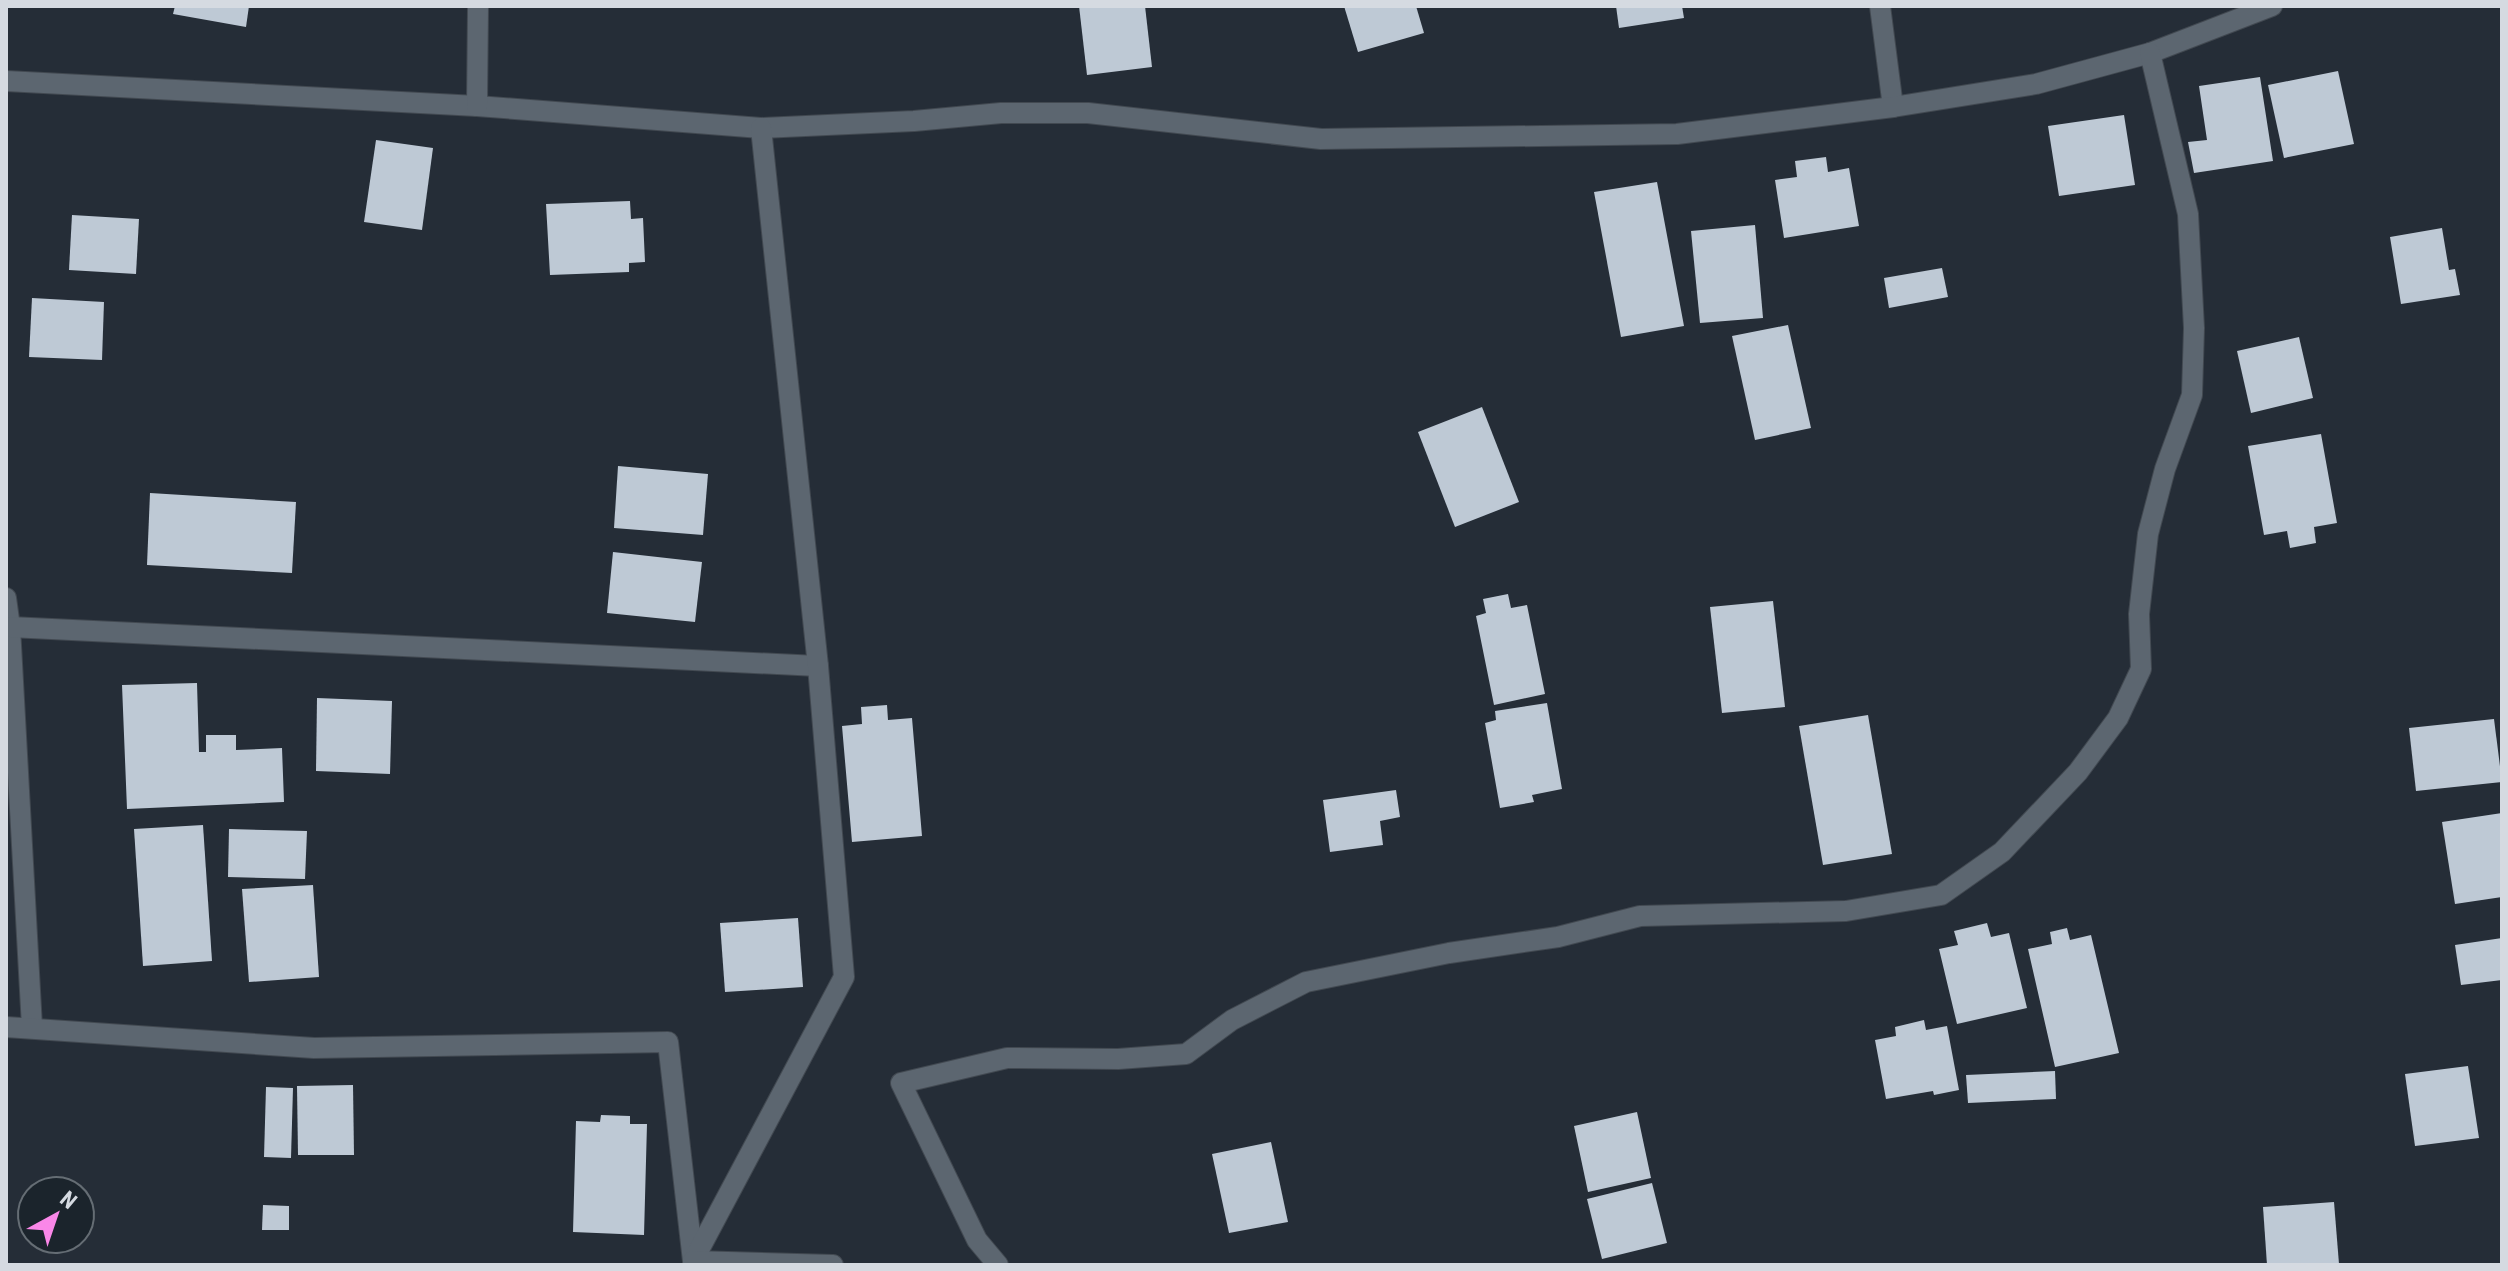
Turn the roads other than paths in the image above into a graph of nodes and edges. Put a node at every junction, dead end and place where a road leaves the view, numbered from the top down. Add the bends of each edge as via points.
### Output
1 (478, 6) edge
2 (1880, 6) edge
3 (2272, 6) edge
4 (2150, 53) junction
5 (6, 81) edge
6 (477, 106) junction
7 (1893, 107) junction
8 (761, 128) junction
9 (6, 598) edge
10 (10, 627) junction
11 (818, 666) junction
12 (6, 1027) edge
13 (32, 1027) junction
14 (694, 1263) edge
15 (833, 1265) edge
16 (998, 1265) edge

1 - 6 street
2 - 7 street
3 - 4 street
4 - 7 street via 2036,84
4 - 16 street via 2188,214 2192,395 2148,534 2139,614 2141,669 2118,718 2067,784 2002,852 1941,895 1846,911 1640,916 1558,937 1306,982 1232,1020 1186,1054 1007,1058 901,1083 977,1240
5 - 6 street
6 - 8 street
7 - 8 street via 1677,134 1321,139 1073,113
8 - 11 street
9 - 10 street
10 - 11 street
10 - 13 street
11 - 14 street via 844,977
12 - 13 street
13 - 14 street via 314,1048 668,1042
14 - 15 street

